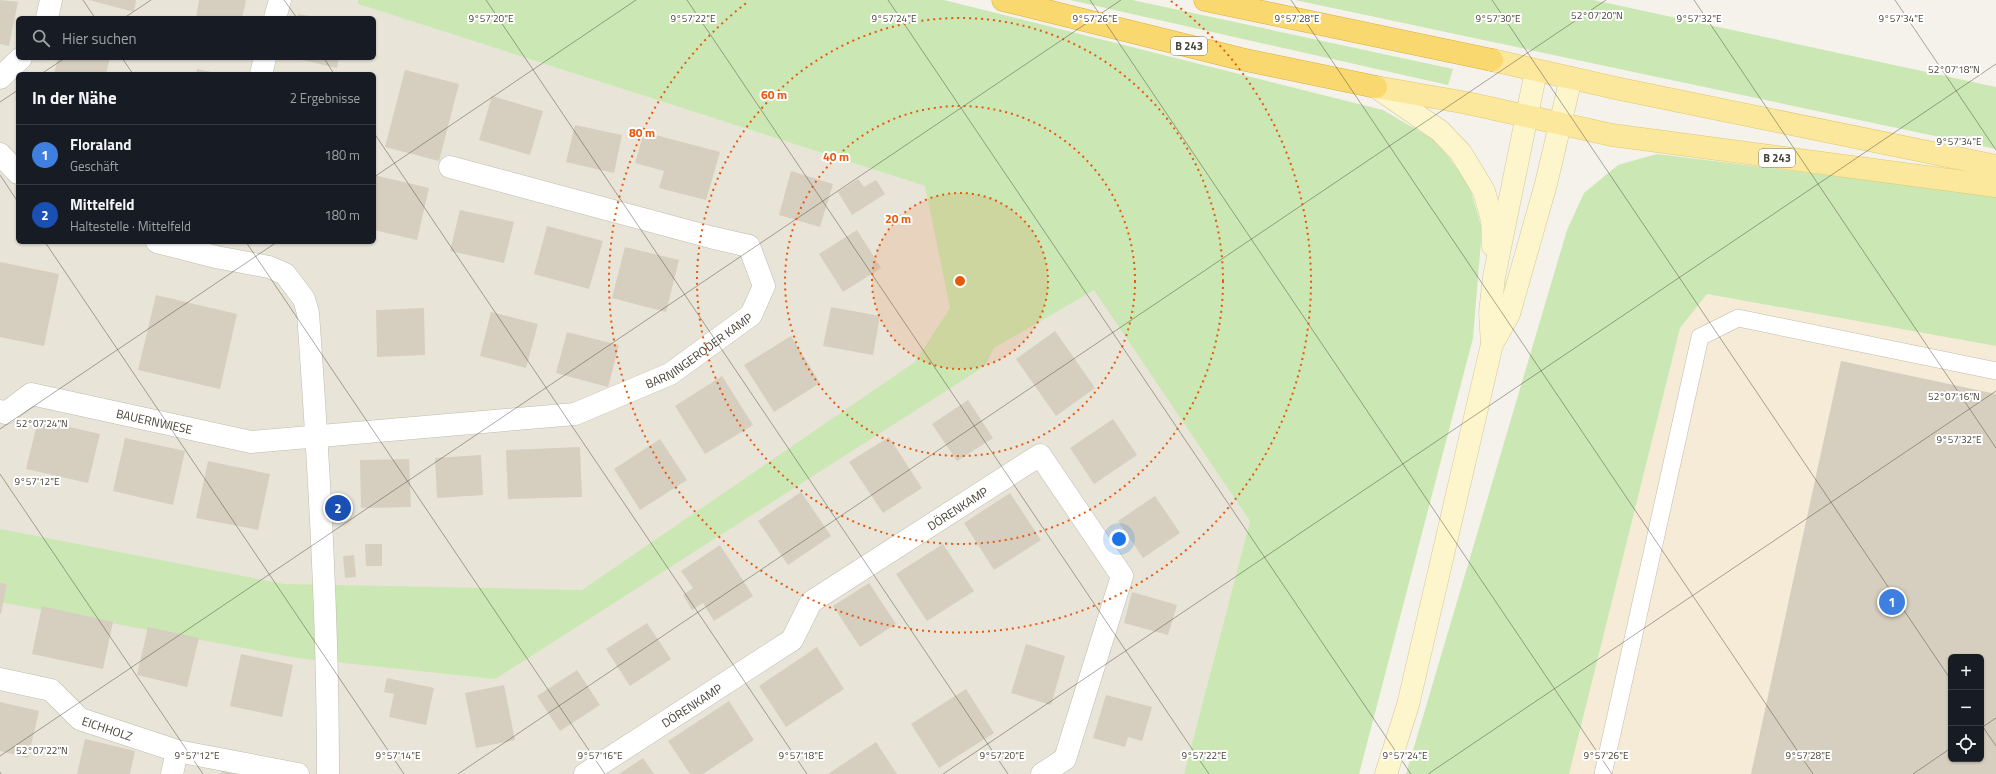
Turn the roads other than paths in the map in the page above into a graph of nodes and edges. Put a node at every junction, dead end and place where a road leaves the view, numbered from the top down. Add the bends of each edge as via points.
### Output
1 (51, 0) edge
2 (280, 0) edge
3 (1003, 0) edge
4 (1205, 0) edge
5 (47, 16) edge
6 (276, 16) edge
7 (19, 60) edge
8 (264, 60) edge
9 (1492, 60) joint
10 (1536, 71) junction
11 (262, 72) edge
12 (0, 78) edge
13 (1571, 78) junction
14 (1376, 87) junction
15 (1526, 117) junction
16 (1560, 124) junction
17 (0, 154) edge
18 (1996, 166) edge
19 (450, 167) dead end
20 (16, 171) edge
21 (1996, 186) edge
22 (174, 244) edge
23 (218, 249) edge
24 (1494, 277) junction
25 (1492, 344) junction
26 (1996, 371) edge
27 (0, 411) edge
28 (316, 435) junction
29 (0, 679) edge
30 (177, 751) junction
31 (172, 774) edge
32 (298, 774) edge
33 (328, 774) edge
34 (585, 774) edge
35 (1042, 774) edge
36 (1386, 774) edge
37 (1603, 774) edge

1 - 5 street
2 - 6 street
3 - 14 highway, B 243 via 1241,59
4 - 9 highway
7 - 12 street
8 - 11 street
9 - 10 main road
10 - 13 main road
10 - 15 main road
13 - 16 main road
13 - 18 main road
14 - 15 main road, B 243 via 1468,103
14 - 24 main road via 1440,131 1461,153 1484,191 1490,212
15 - 16 main road, B 243
15 - 24 main road
16 - 21 main road, B 243 via 1612,135
16 - 25 main road via 1546,184 1508,314
17 - 20 street
19 - 28 street, BARNINGERODER KAMP via 749,246 764,286 751,315 670,374 575,414
22 - 23 street
23 - 28 street via 285,274 304,298 308,313
24 - 25 main road via 1490,313
25 - 36 main road via 1409,698
26 - 37 lane via 1738,318 1700,337
27 - 28 street, BAUERNWIESE via 6,412 31,394 251,442
28 - 33 street via 326,612
29 - 30 street, EICHHOLZ via 51,690 80,719
30 - 31 street
30 - 32 street, EICHHOLZ
34 - 35 street, DÖRENKAMP via 792,640 811,602 1040,455 1122,576 1065,759

